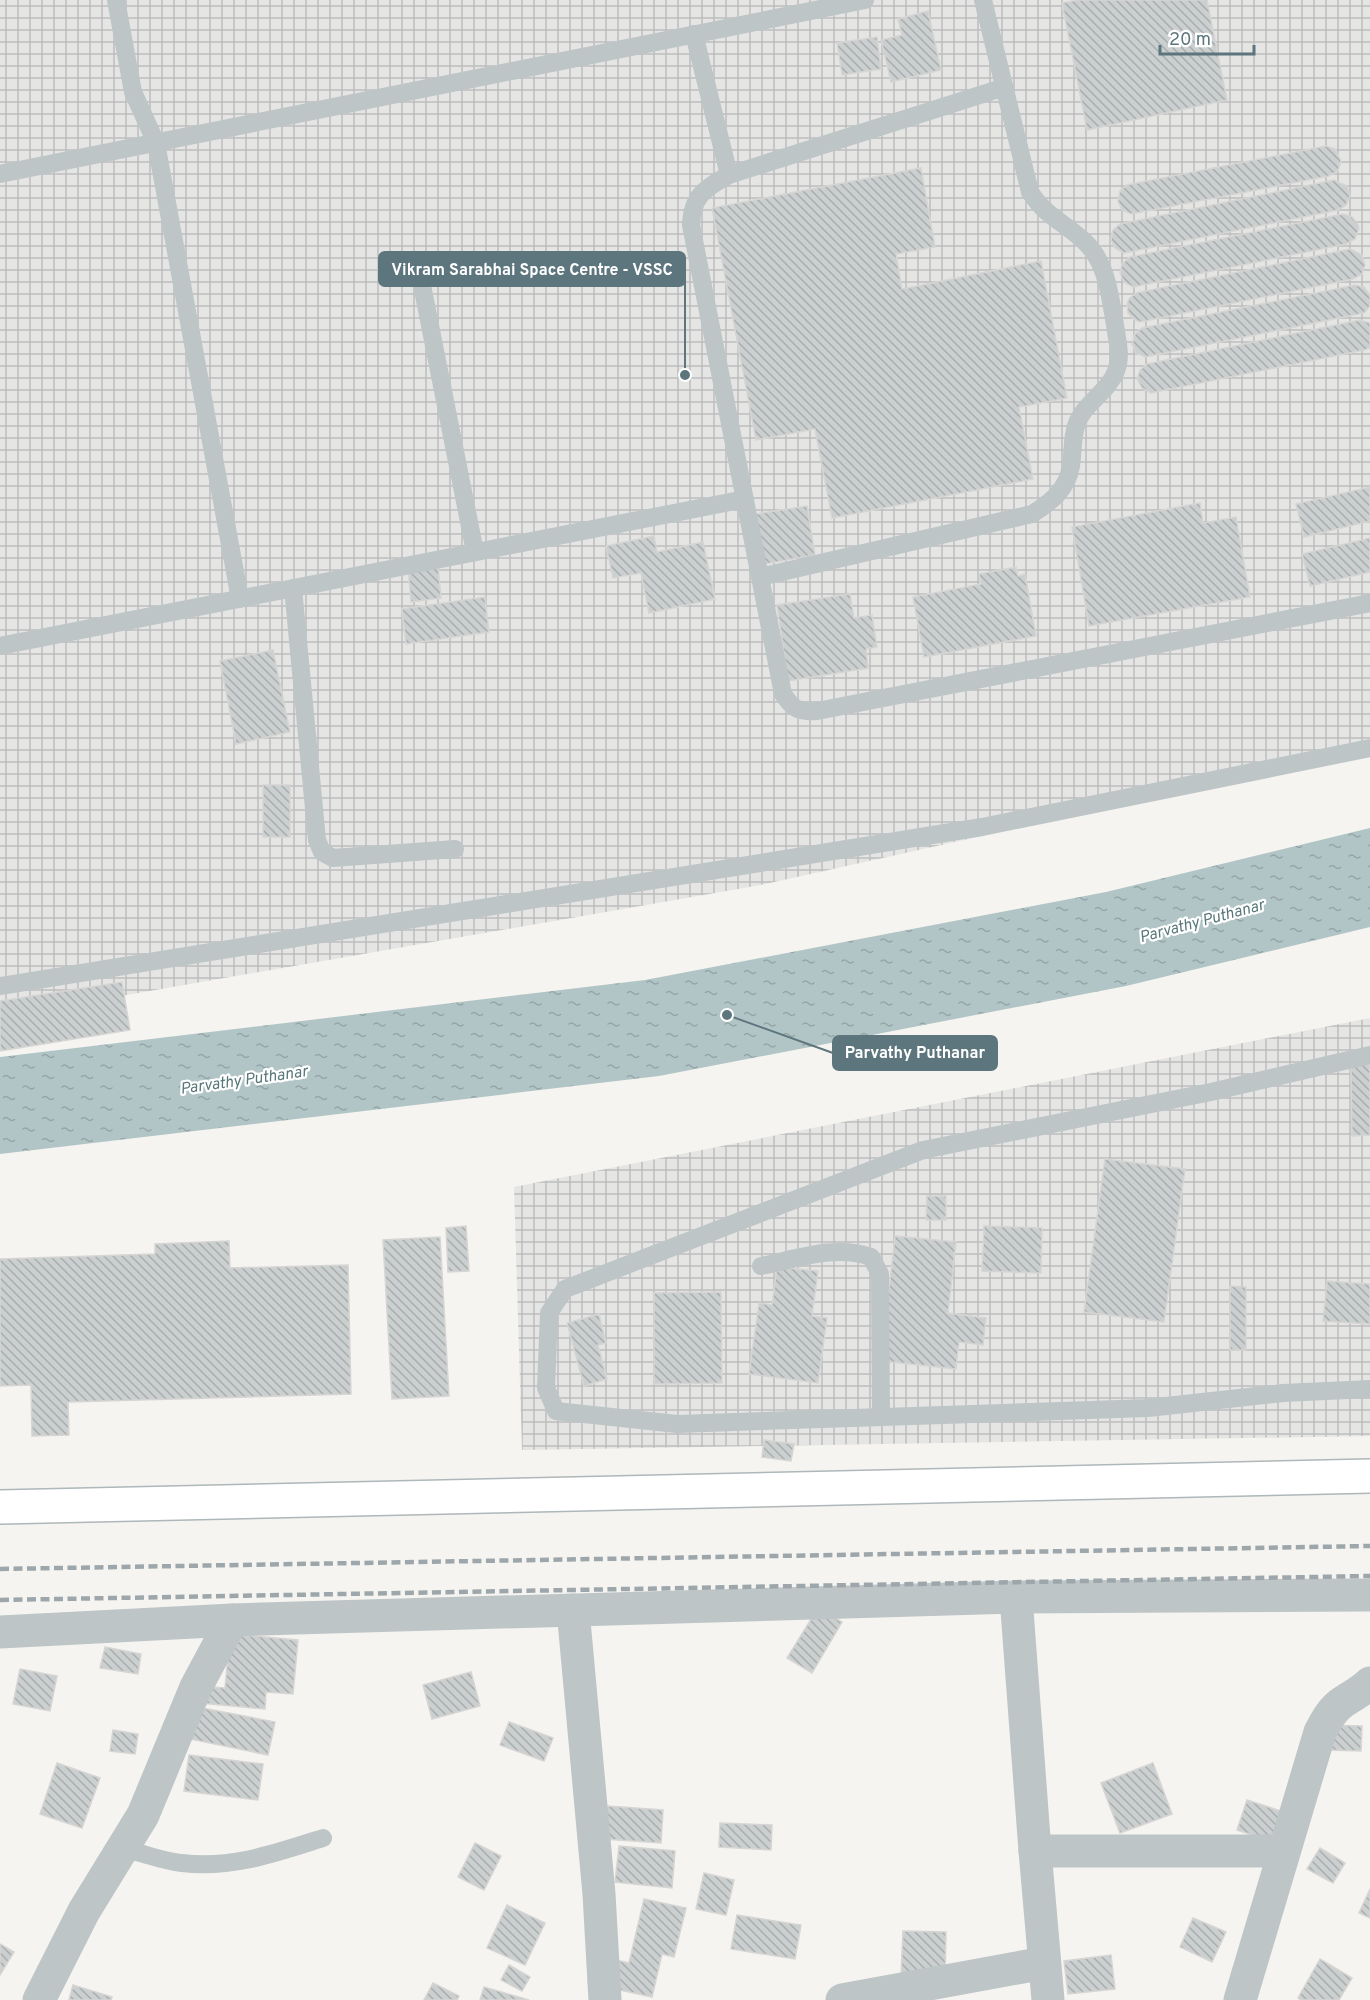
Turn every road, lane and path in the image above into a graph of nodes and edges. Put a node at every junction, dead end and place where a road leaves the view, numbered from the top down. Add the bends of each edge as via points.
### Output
1 (116, 0) edge
2 (865, 0) edge
3 (983, 0) edge
4 (694, 34) junction
5 (1005, 87) junction
6 (156, 143) junction
7 (0, 174) edge
8 (729, 175) junction
9 (420, 275) dead end
10 (745, 499) junction
11 (476, 552) junction
12 (760, 577) junction
13 (293, 588) junction
14 (240, 599) junction
15 (1370, 603) edge
16 (0, 646) edge
17 (1370, 748) edge
18 (455, 849) dead end
19 (0, 986) edge
20 (1370, 1055) edge
21 (761, 1266) dead end
22 (1370, 1389) edge
23 (881, 1417) junction
24 (1370, 1476) edge
25 (0, 1507) edge
26 (1370, 1595) edge
27 (1016, 1597) junction
28 (573, 1610) junction
29 (232, 1620) junction
30 (0, 1632) edge
31 (1370, 1683) edge
32 (323, 1838) dead end
33 (123, 1848) junction
34 (1035, 1851) junction
35 (1284, 1851) junction
36 (1044, 1963) junction
37 (1238, 1999) edge
38 (39, 2000) edge
39 (605, 2000) edge
40 (842, 2000) edge
41 (1048, 2000) edge

1 - 6 lane via 134,92
2 - 4 lane
3 - 5 lane
4 - 6 lane
4 - 8 lane
5 - 8 lane
5 - 12 lane via 1030,192 1054,219 1084,241 1109,287 1119,360 1107,387 1083,410 1077,423 1071,443 1071,465 1061,492 1032,514
6 - 7 lane
6 - 14 lane
8 - 10 lane via 697,197 691,225
9 - 11 lane
10 - 11 lane
10 - 12 lane
11 - 13 lane
12 - 15 lane via 783,694 791,706 804,712
13 - 14 lane
13 - 18 lane via 317,840 322,852 333,858
14 - 16 lane
17 - 19 lane via 982,827
20 - 23 lane via 1211,1092 923,1150 565,1289 549,1313 546,1388 556,1411 677,1424
21 - 23 lane via 839,1251 871,1257 880,1274
22 - 23 lane via 1283,1393 1149,1408
24 - 25 main road
26 - 27 street
27 - 28 street
27 - 34 street
28 - 29 street
28 - 39 street
29 - 30 street
29 - 33 street via 196,1687 143,1815
31 - 35 street via 1361,1693 1341,1703 1320,1732
32 - 33 lane via 256,1860 218,1865 180,1863
33 - 38 street via 84,1911
34 - 35 street
34 - 36 street
35 - 37 street
36 - 40 street
36 - 41 street

